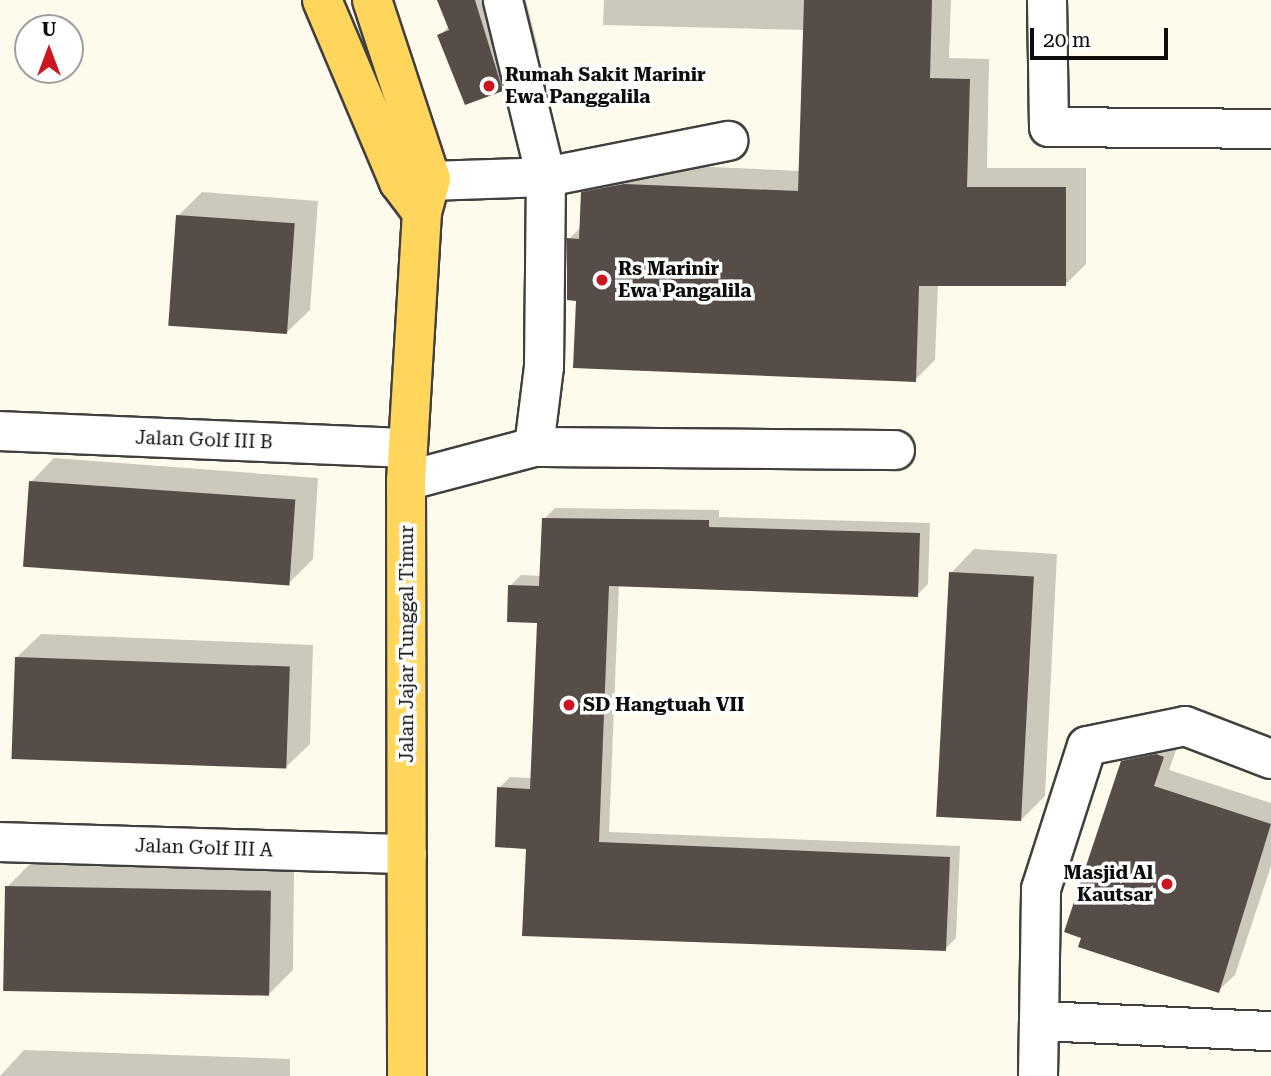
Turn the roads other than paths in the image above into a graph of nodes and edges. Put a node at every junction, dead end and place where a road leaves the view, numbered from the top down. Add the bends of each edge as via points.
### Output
1 (322, 0) edge
2 (372, 0) edge
3 (503, 0) edge
4 (1047, 0) edge
5 (1271, 130) edge
6 (728, 141) dead end
7 (546, 177) junction
8 (418, 191) junction
9 (0, 431) edge
10 (534, 447) junction
11 (895, 450) dead end
12 (407, 465) junction
13 (1271, 759) edge
14 (0, 842) edge
15 (407, 853) junction
16 (1039, 1021) junction
17 (1271, 1031) edge
18 (407, 1076) edge
19 (1038, 1076) edge

1 - 8 main road, Jalan Jajar Tunggal Timur
2 - 8 main road, Jalan Jajar Tunggal Timur
3 - 7 street
4 - 5 street via 1049,127
6 - 7 street
7 - 8 street
7 - 10 street via 544,367
8 - 12 main road, Jalan Jajar Tunggal Timur
9 - 12 street, Jalan Golf III B
10 - 11 street, Jalan Golf III B
10 - 12 street, Jalan Golf III B
12 - 15 main road, Jalan Jajar Tunggal Timur
13 - 16 street via 1185,726 1087,746 1041,888
14 - 15 street, Jalan Golf III A
15 - 18 main road, Jalan Jajar Tunggal Timur
16 - 17 street
16 - 19 street

